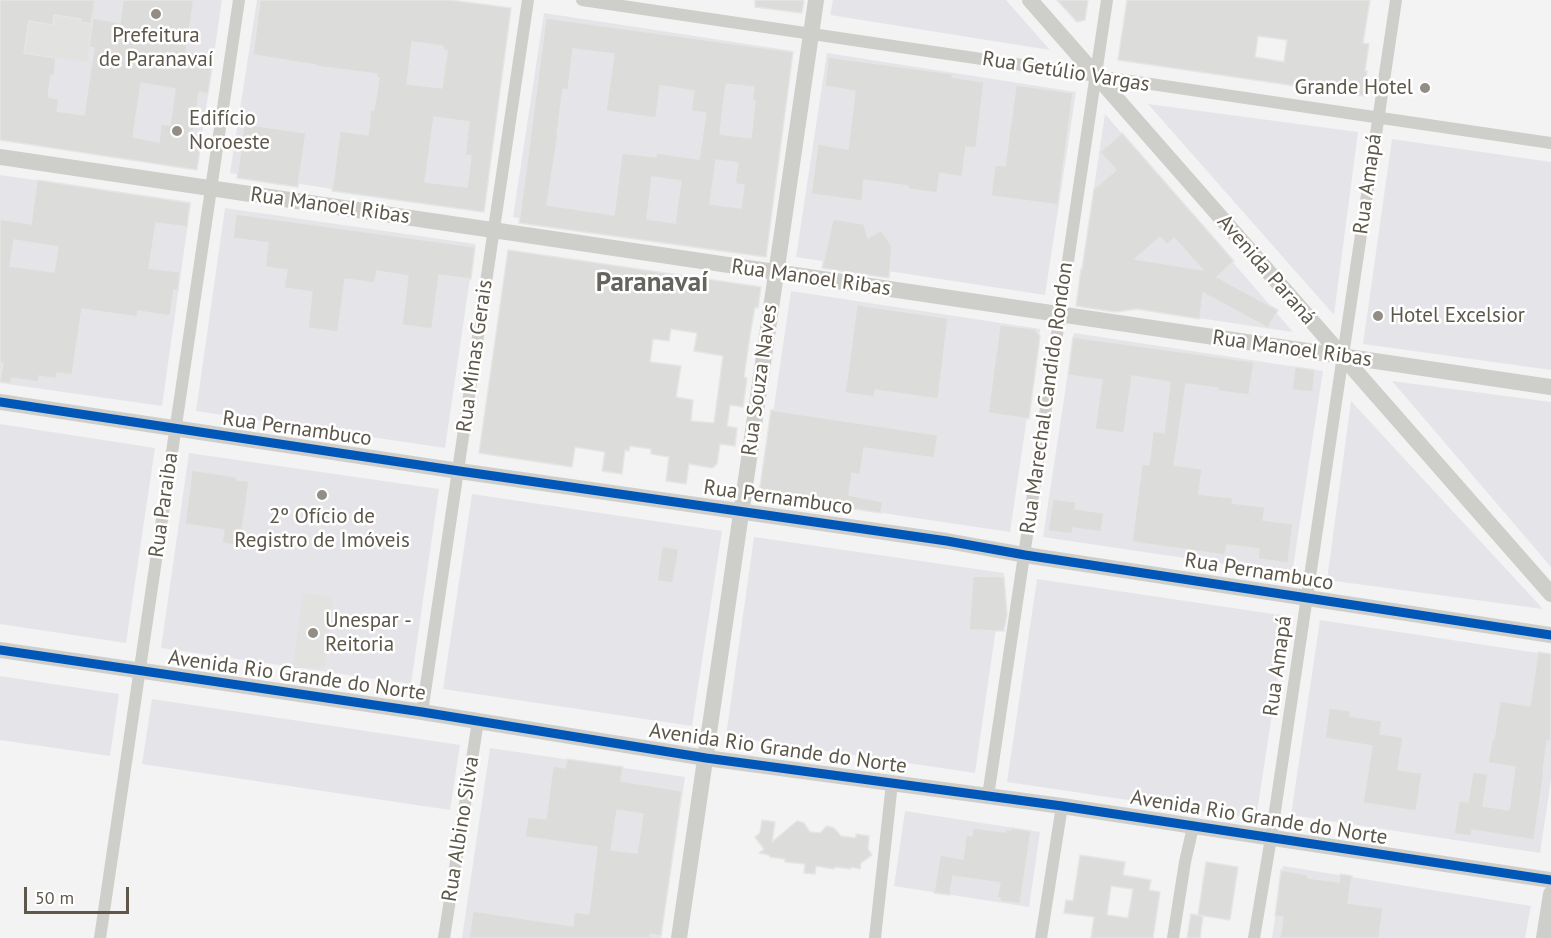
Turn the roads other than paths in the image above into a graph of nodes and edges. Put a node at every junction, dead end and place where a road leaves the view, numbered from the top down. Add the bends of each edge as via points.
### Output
1 (239, 0) edge
2 (528, 0) edge
3 (582, 0) edge
4 (816, 0) edge
5 (1030, 0) edge
6 (1107, 0) edge
7 (1396, 0) edge
8 (812, 34) junction
9 (1096, 76) junction
10 (1378, 118) junction
11 (1551, 143) edge
12 (0, 157) edge
13 (212, 188) junction
14 (493, 230) junction
15 (776, 272) junction
16 (1059, 314) junction
17 (1343, 357) junction
18 (1551, 387) edge
19 (0, 402) edge
20 (176, 429) junction
21 (459, 471) junction
22 (741, 511) junction
23 (1025, 555) junction
24 (1551, 594) edge
25 (1306, 597) junction
26 (1551, 634) edge
27 (0, 650) edge
28 (140, 670) junction
29 (422, 712) junction
30 (478, 721) junction
31 (706, 758) junction
32 (892, 783) junction
33 (988, 796) junction
34 (1062, 806) junction
35 (1193, 827) junction
36 (1271, 838) junction
37 (1551, 880) edge
38 (1551, 894) edge
39 (100, 938) edge
40 (444, 938) edge
41 (679, 938) edge
42 (875, 938) edge
43 (1041, 938) edge
44 (1173, 938) edge
45 (1254, 938) edge
46 (1544, 938) edge

1 - 13 street, Rua Paraiba
2 - 14 street, Rua Minas Gerais
3 - 8 street, Rua Getúlio Vargas
4 - 8 street, Rua Souza Naves
5 - 9 street, Avenida Paraná
6 - 9 street, Rua Marechal Candido Rondon
7 - 10 street, Rua Amapá
8 - 9 street, Rua Getúlio Vargas
8 - 15 street, Rua Souza Naves
9 - 10 street, Rua Getúlio Vargas
9 - 16 street, Rua Marechal Candido Rondon
9 - 17 street, Avenida Paraná
10 - 11 street, Rua Getúlio Vargas
10 - 17 street, Rua Amapá
12 - 13 street, Rua Manoel Ribas
13 - 14 street, Rua Manoel Ribas
13 - 20 street, Rua Paraiba
14 - 15 street, Rua Manoel Ribas
14 - 21 street, Rua Minas Gerais
15 - 16 street, Rua Manoel Ribas
15 - 22 street, Rua Souza Naves
16 - 17 street, Rua Manoel Ribas
16 - 23 street, Rua Marechal Candido Rondon
17 - 18 street, Rua Manoel Ribas
17 - 24 street, Avenida Paraná
17 - 25 street, Rua Amapá
19 - 20 street, Rua Pernambuco
20 - 21 street, Rua Pernambuco
20 - 28 street, Rua Paraiba
21 - 22 street, Rua Pernambuco
21 - 29 street, Rua Minas Gerais
22 - 23 street, Rua Pernambuco
22 - 31 street, Rua Souza Naves
23 - 25 street, Rua Pernambuco
23 - 33 street, Rua Marechal Candido Rondon
25 - 26 street, Rua Pernambuco
25 - 36 street, Rua Amapá
27 - 28 street, Avenida Rio Grande do Norte
28 - 29 street, Avenida Rio Grande do Norte
28 - 39 street, Rua Paraiba
29 - 30 street, Avenida Rio Grande do Norte
30 - 31 street, Avenida Rio Grande do Norte
30 - 40 street, Rua Albino Silva
31 - 32 street, Avenida Rio Grande do Norte
31 - 41 street, Rua Souza Naves
32 - 33 street, Avenida Rio Grande do Norte
32 - 42 street
33 - 34 street, Avenida Rio Grande do Norte
34 - 35 street, Avenida Rio Grande do Norte
34 - 43 street
35 - 36 street, Avenida Rio Grande do Norte
35 - 44 street
36 - 37 street, Avenida Rio Grande do Norte
36 - 45 street, Rua Amapá
38 - 46 street

